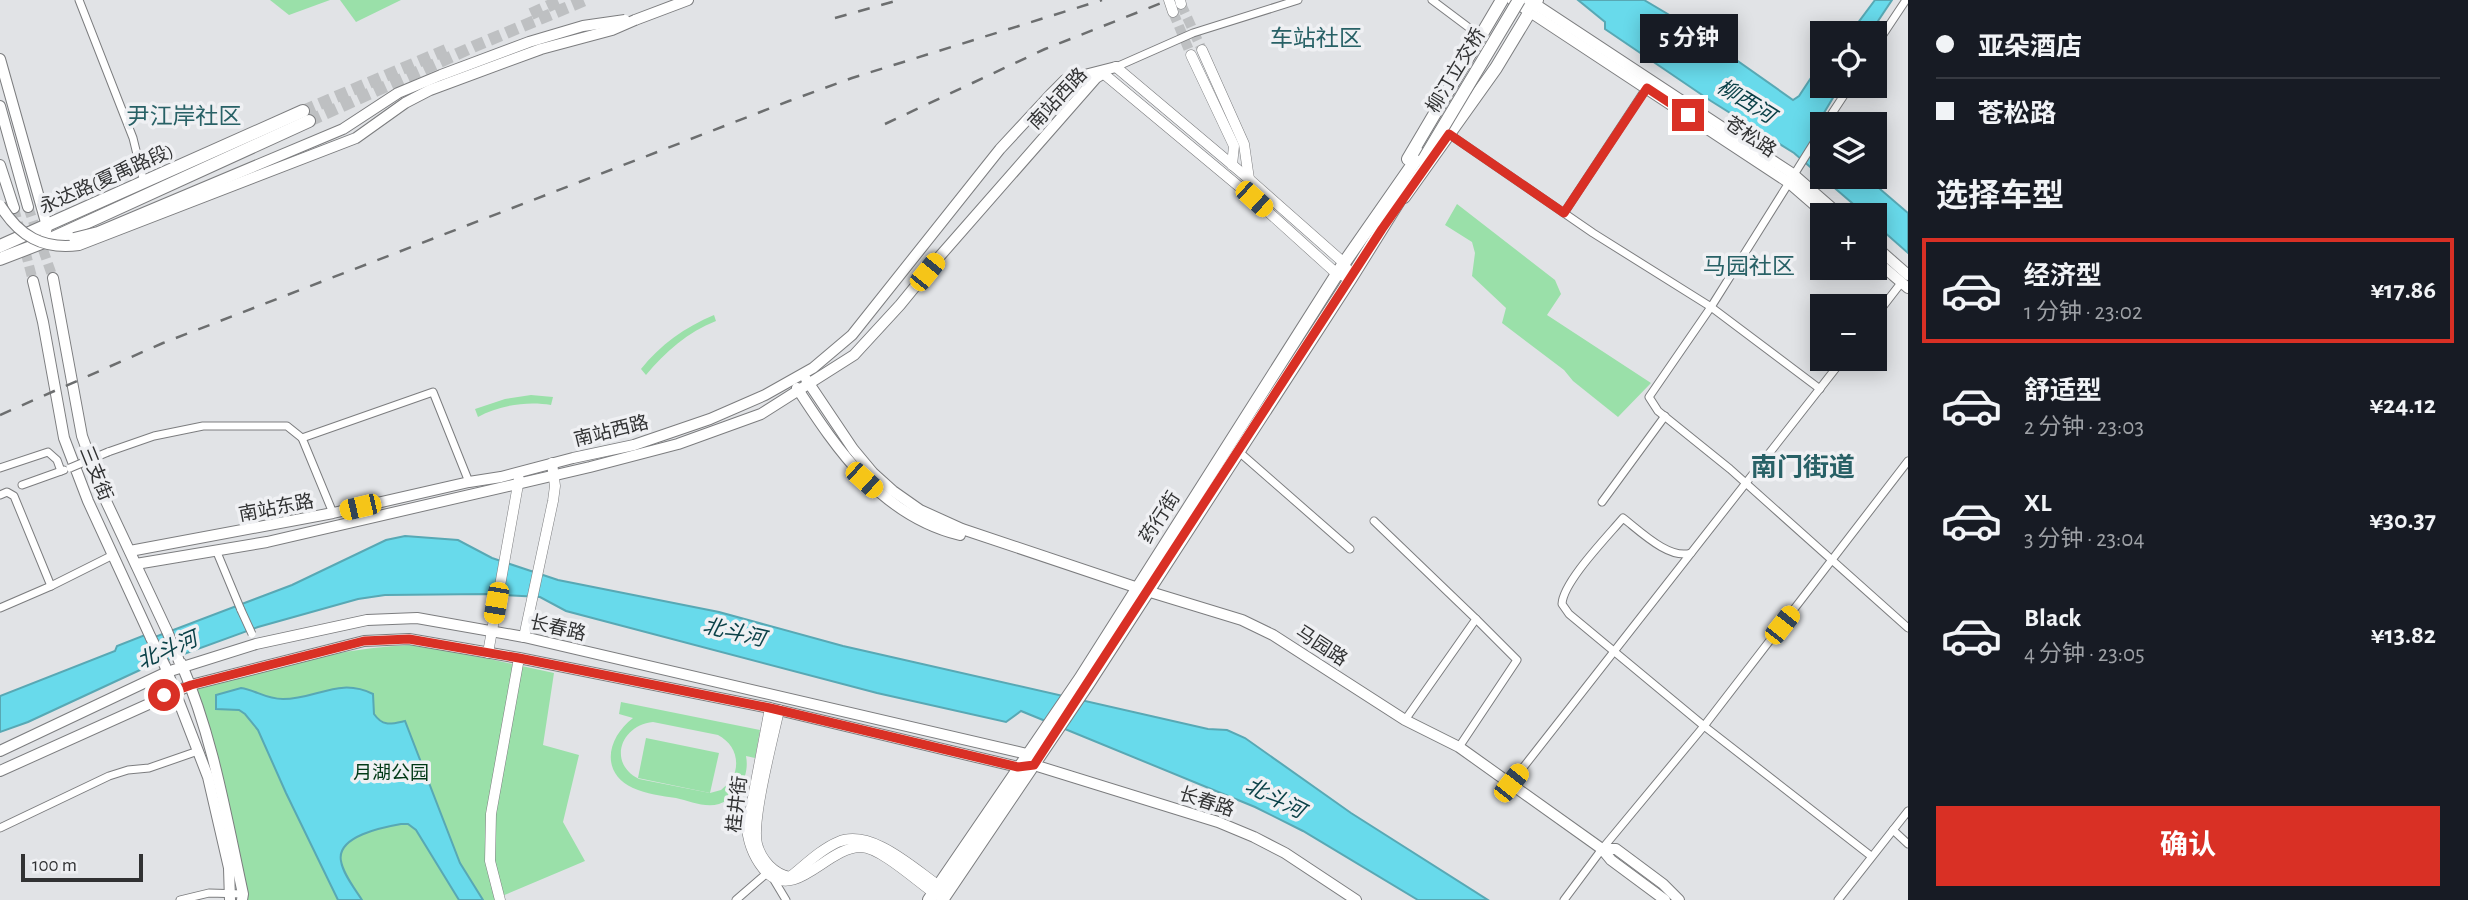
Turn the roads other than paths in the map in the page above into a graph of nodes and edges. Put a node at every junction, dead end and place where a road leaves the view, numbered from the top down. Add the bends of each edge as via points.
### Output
1 (79, 0) edge
2 (688, 0) edge
3 (1169, 0) edge
4 (1298, 0) edge
5 (1432, 0) edge
6 (1502, 0) edge
7 (1512, 0) edge
8 (1519, 0) edge
9 (1537, 0) edge
10 (1906, 2) edge
11 (1178, 5) tunnel mouth
12 (1529, 6) edge
13 (635, 20) junction
14 (1887, 29) edge
15 (1480, 36) junction
16 (1202, 50) tunnel mouth
17 (1191, 55) tunnel mouth
18 (0, 59) edge
19 (1116, 67) junction
20 (1104, 74) junction
21 (1647, 88) junction
22 (0, 106) edge
23 (1449, 134) junction
24 (1810, 148) edge
25 (1422, 157) junction
26 (0, 165) edge
27 (1232, 165) junction
28 (1792, 175) junction
29 (1248, 179) junction
30 (144, 183) junction
31 (1816, 203) edge
32 (1826, 203) edge
33 (0, 205) edge
34 (28, 206) tunnel mouth
35 (14, 208) tunnel mouth
36 (1564, 213) junction
37 (1380, 222) junction
38 (47, 226) junction
39 (44, 242) junction
40 (1, 250) edge
41 (1887, 261) edge
42 (1887, 268) edge
43 (1340, 269) junction
44 (53, 278) tunnel mouth
45 (1351, 278) junction
46 (33, 281) tunnel mouth
47 (1906, 282) edge
48 (1887, 303) edge
49 (1711, 307) junction
50 (1834, 371) edge
51 (803, 373) junction
52 (791, 380) junction
53 (809, 385) junction
54 (1820, 389) junction
55 (799, 392) junction
56 (1665, 416) junction
57 (302, 438) junction
58 (1238, 452) junction
59 (1908, 461) edge
60 (0, 468) edge
61 (553, 469) junction
62 (61, 471) junction
63 (520, 477) junction
64 (469, 482) junction
65 (1747, 484) junction
66 (22, 485) dead end
67 (0, 495) edge
68 (1602, 502) dead end
69 (333, 513) junction
70 (1374, 522) dead end
71 (990, 539) junction
72 (1350, 549) dead end
73 (216, 550) junction
74 (130, 551) junction
75 (1690, 553) junction
76 (113, 555) junction
77 (1832, 560) junction
78 (136, 564) junction
79 (51, 586) junction
80 (1142, 589) junction
81 (0, 608) edge
82 (1476, 619) junction
83 (1908, 628) edge
84 (491, 631) junction
85 (524, 637) junction
86 (254, 639) junction
87 (1614, 650) junction
88 (488, 653) junction
89 (519, 658) junction
90 (181, 664) junction
91 (166, 669) junction
92 (191, 685) junction
93 (176, 690) junction
94 (774, 709) junction
95 (1405, 720) junction
96 (1704, 726) junction
97 (1459, 747) junction
98 (0, 751) edge
99 (198, 751) junction
100 (1032, 760) junction
101 (1018, 767) junction
102 (0, 771) edge
103 (1511, 783) junction
104 (1908, 811) edge
105 (0, 828) edge
106 (1893, 830) junction
107 (1908, 844) edge
108 (1602, 849) junction
109 (1871, 856) junction
110 (771, 877) junction
111 (936, 895) edge
112 (230, 897) edge
113 (242, 897) edge
114 (180, 900) edge
115 (499, 900) edge
116 (736, 900) edge
117 (786, 900) edge
118 (1356, 900) edge
119 (1564, 900) edge
120 (1665, 900) edge
121 (1679, 900) edge
122 (1838, 900) edge

1 - 30 street via 133,138
2 - 13 main road
3 - 11 street
4 - 19 street via 1193,33
5 - 15 street
6 - 15 main road
7 - 12 main road, 苍松路
7 - 25 main road, 柳汀立交桥
8 - 25 main road, 柳汀立交桥, bridge
9 - 12 main road
10 - 14 street
12 - 21 main road, 苍松路
12 - 23 main road via 1496,68
12 - 28 main road, 苍松路
13 - 33 main road, bridge via 430,90 356,138 90,242 57,247 42,243 23,232
13 - 39 main road, bridge via 583,26 441,75 398,93 343,129 98,232
15 - 37 main road via 1408,158
16 - 29 street via 1244,144
17 - 27 street via 1234,146
18 - 38 main road
19 - 20 main road, 南站西路
19 - 27 street
19 - 51 main road, 南站西路 via 1065,80 984,168 852,335
20 - 43 street
20 - 53 main road, 南站西路 via 901,305 853,355
21 - 28 main road, 苍松路
21 - 36 street
22 - 34 main road
23 - 36 street
23 - 37 main road
24 - 28 street
25 - 37 main road, 药行街
26 - 35 main road
27 - 29 street
28 - 31 main road, 苍松路
28 - 32 main road, 苍松路
28 - 49 street
29 - 43 street
30 - 38 main road, 永达路(夏禹路段)
30 - 39 main road, 永达路(夏禹路段) via 306,116
36 - 49 street
37 - 43 main road, 药行街
37 - 45 main road, 药行街
38 - 39 main road
38 - 40 main road, 永达路(夏禹路段)
39 - 40 main road, 永达路(夏禹路段)
41 - 47 main road
42 - 47 main road
43 - 45 street
43 - 80 main road, 药行街
44 - 74 main road, 三支街 via 82,436
45 - 58 main road, 药行街
46 - 76 main road, 三支街 via 64,438
47 - 48 street
49 - 54 street
49 - 56 street via 1649,397
50 - 54 street
51 - 52 main road, 南站西路
51 - 53 main road, 马园路
52 - 55 main road, 马园路
52 - 61 main road, 南站西路 via 710,419
53 - 55 main road, 南站西路
53 - 71 main road, 马园路 via 853,449 892,491 920,510
54 - 65 street
55 - 61 main road, 南站西路 via 761,414 678,444
55 - 71 main road, 马园路 via 843,455 886,499 953,533
56 - 65 street
56 - 68 street
57 - 62 street, bridge via 288,426 203,426 154,436
57 - 64 street via 433,392
57 - 69 street
58 - 72 street
58 - 80 main road, 药行街
59 - 77 street
60 - 62 street via 48,452
61 - 63 main road, 南站东路
61 - 85 street via 553,501
62 - 66 street
63 - 64 main road, 南站东路
63 - 73 main road, 南站东路 via 267,542
63 - 84 street
64 - 69 main road, 南站东路
65 - 75 street
65 - 77 street
67 - 79 street via 14,496
69 - 74 main road, 南站东路
70 - 82 street
71 - 80 main road, 马园路
73 - 78 main road, 南站东路
73 - 86 street, bridge
74 - 78 main road, 三支街
75 - 87 street
75 - 87 street via 1672,554 1623,518 1573,580 1562,595 1562,604
76 - 79 street
76 - 91 main road, 三支街, bridge
77 - 83 street
77 - 96 street
78 - 90 main road, 三支街, bridge
79 - 81 street
80 - 95 main road, 马园路 via 1242,620 1273,635
80 - 100 main road, 药行街
82 - 95 street
82 - 97 street via 1517,660
84 - 85 main road, 长春路
84 - 86 main road, 长春路 via 417,618 368,620
84 - 88 street
85 - 89 main road
85 - 100 main road, 长春路
86 - 90 main road, 长春路
87 - 96 street
87 - 103 street
88 - 89 main road, 长春路
88 - 92 main road, 长春路 via 409,639 364,641
89 - 94 main road, 长春路
89 - 115 street via 491,814 490,861
90 - 91 main road, 长春路
90 - 92 main road, 三支街
91 - 93 main road, 三支街
91 - 98 main road, 长春路
92 - 93 main road, 长春路
92 - 113 main road via 214,757
93 - 99 main road
93 - 102 main road, 长春路
94 - 101 main road, 长春路
94 - 110 street, 桂井街 via 747,829 749,847
94 - 111 street, 桂井街 via 756,825 757,845 767,864 790,877 838,842 867,839 882,846
95 - 97 main road, 马园路
96 - 108 street
96 - 109 street
97 - 103 main road, 马园路
99 - 105 street via 108,776
99 - 112 main road via 229,868
100 - 101 main road, 药行街
100 - 111 main road, 药行街
100 - 118 main road, 长春路 via 1254,837
101 - 111 main road, 药行街
103 - 108 main road, 马园路
104 - 106 street
106 - 107 street
106 - 109 street
108 - 119 street
108 - 120 main road, 马园路
108 - 121 main road, 马园路 via 1616,849
109 - 122 street
110 - 111 street via 786,884 799,881 831,857 864,847
110 - 116 street
110 - 117 street
112 - 113 street
112 - 114 street via 209,893

